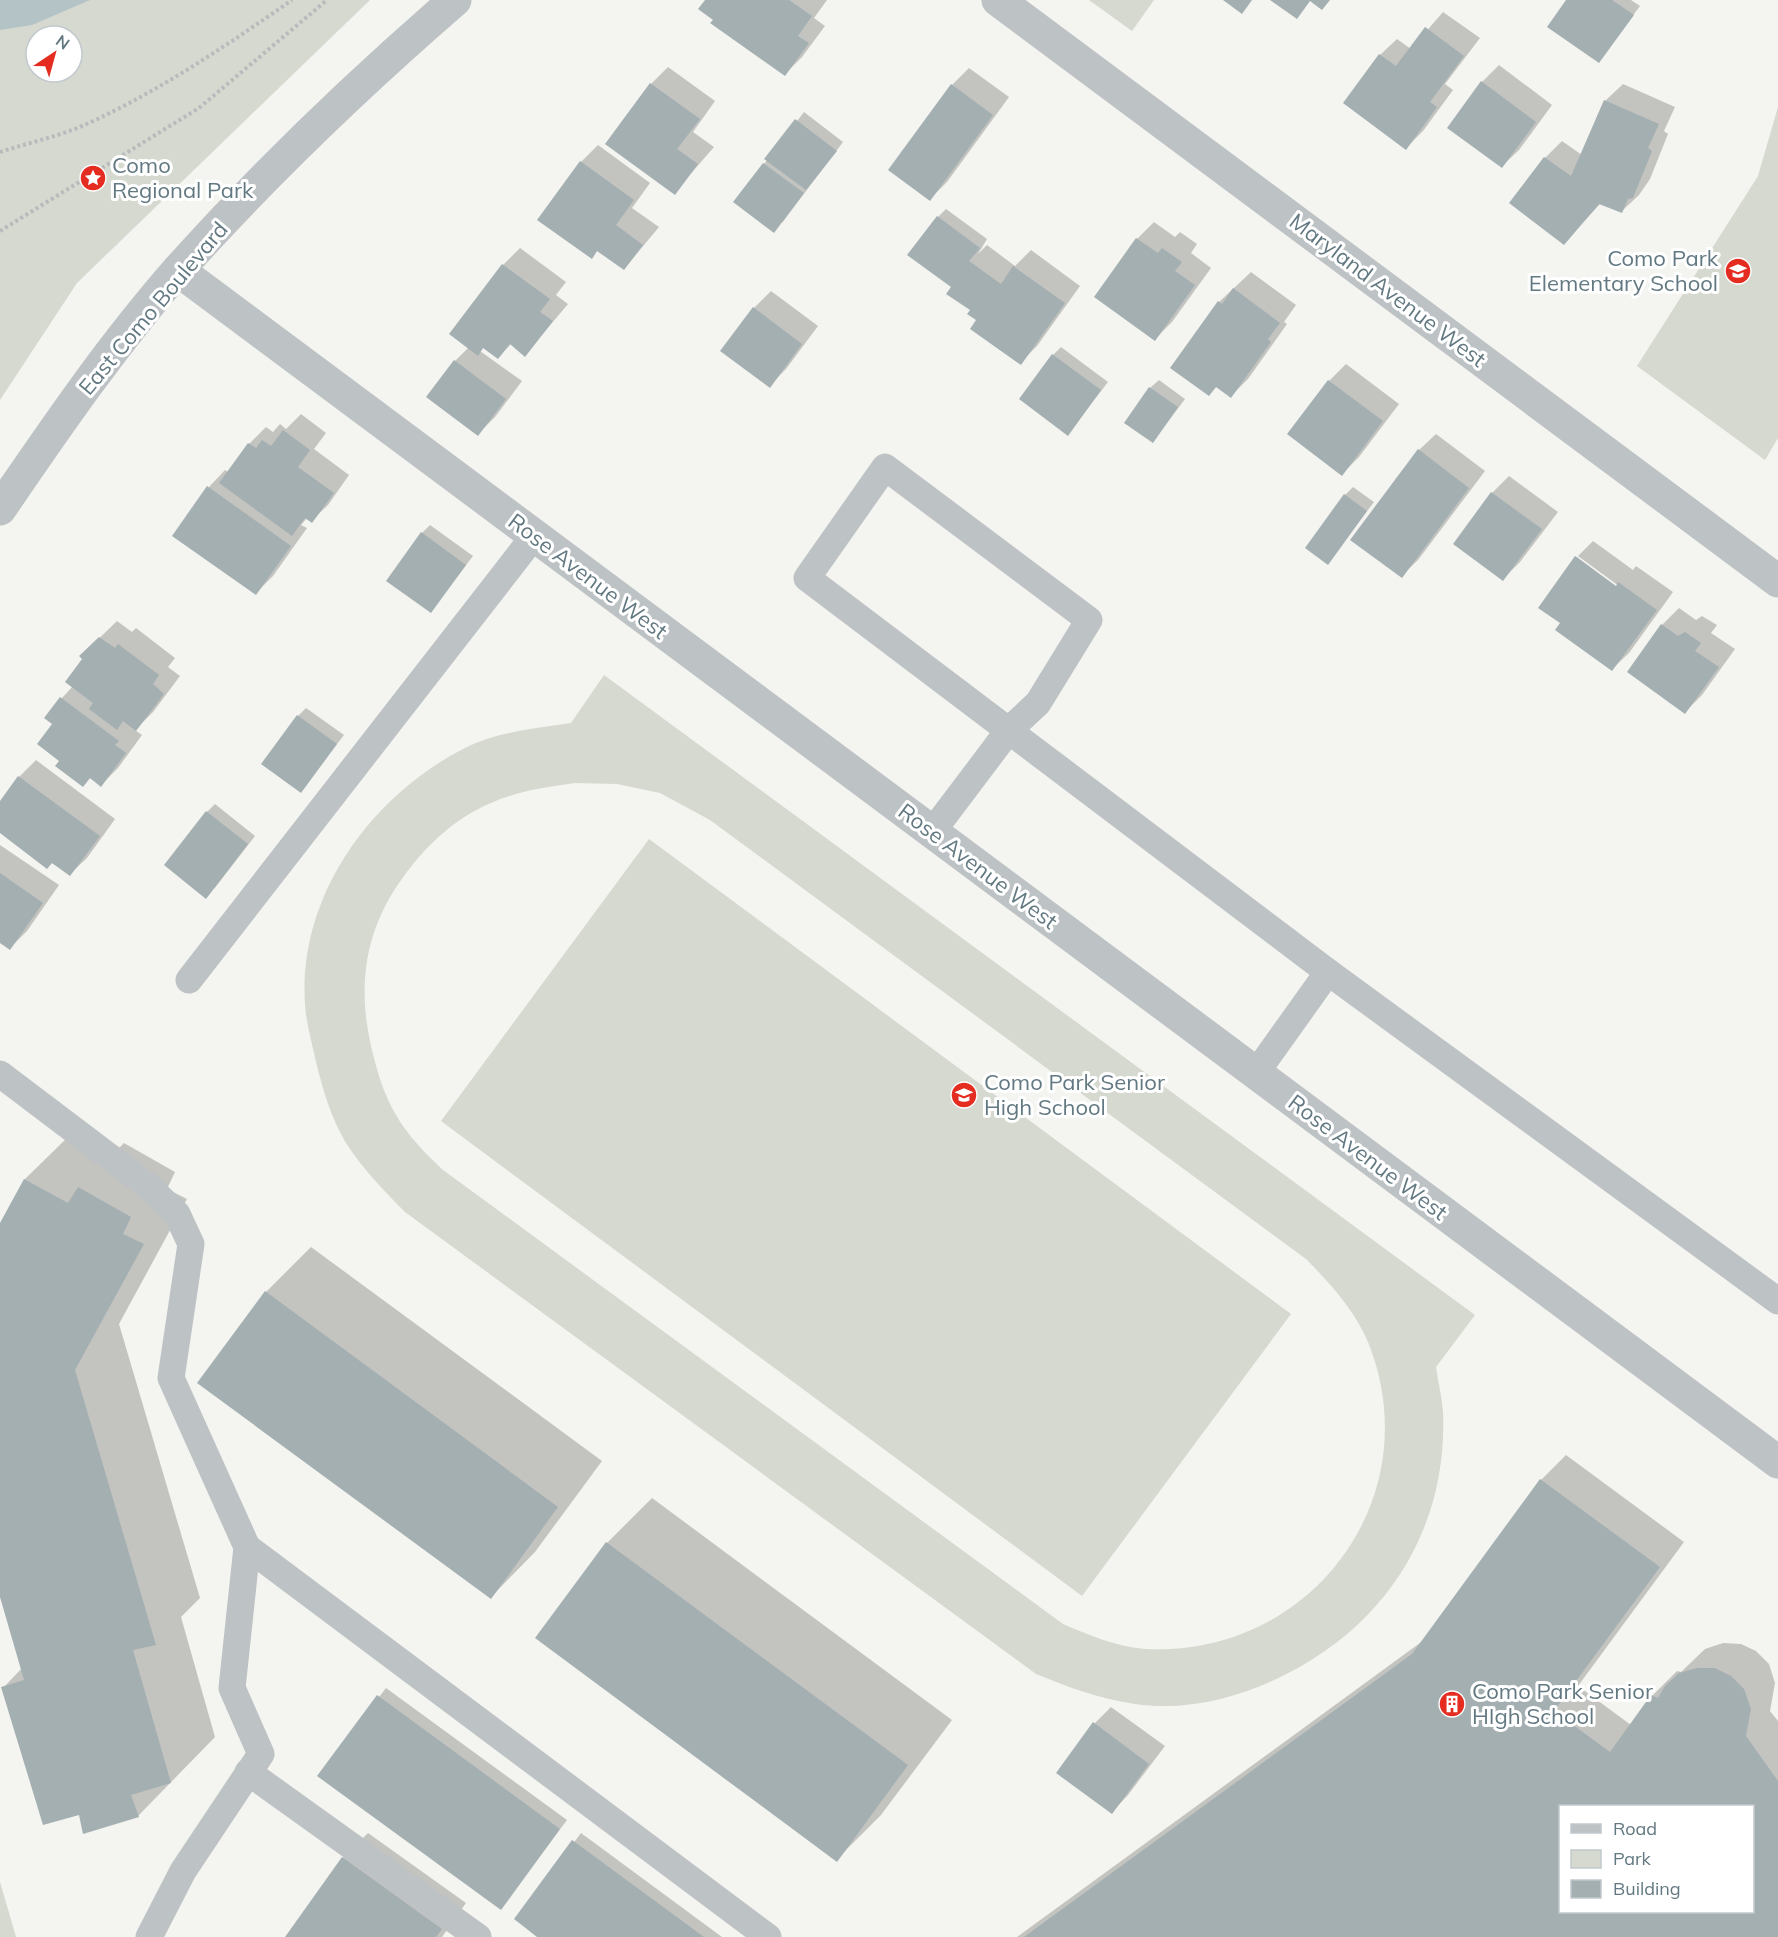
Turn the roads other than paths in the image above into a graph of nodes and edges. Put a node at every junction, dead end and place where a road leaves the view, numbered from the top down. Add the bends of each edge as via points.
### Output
1 (455, 0) edge
2 (998, 0) edge
3 (178, 270) junction
4 (0, 509) edge
5 (534, 536) junction
6 (1778, 581) edge
7 (1009, 730) junction
8 (932, 832) junction
9 (1328, 972) junction
10 (189, 980) dead end
11 (1256, 1073) junction
12 (0, 1074) edge
13 (1778, 1301) edge
14 (1778, 1462) edge
15 (247, 1547) junction
16 (248, 1772) junction
17 (149, 1937) edge
18 (478, 1937) edge
19 (768, 1937) edge

1 - 3 street, East Como Boulevard via 304,138
2 - 6 street, Maryland Avenue West
3 - 4 street, East Como Boulevard via 54,430
3 - 5 street, Rose Avenue West
5 - 8 street, Rose Avenue West
5 - 10 lane
7 - 7 lane via 1038,704 1089,620 885,467 807,578
7 - 8 lane
7 - 9 lane
8 - 11 street, Rose Avenue West
9 - 11 lane
9 - 13 lane
11 - 14 street, Rose Avenue West
12 - 15 lane via 148,1186 177,1214 191,1244 171,1378
15 - 16 lane via 232,1688 261,1754
15 - 19 lane
16 - 17 lane via 183,1871
16 - 18 lane

